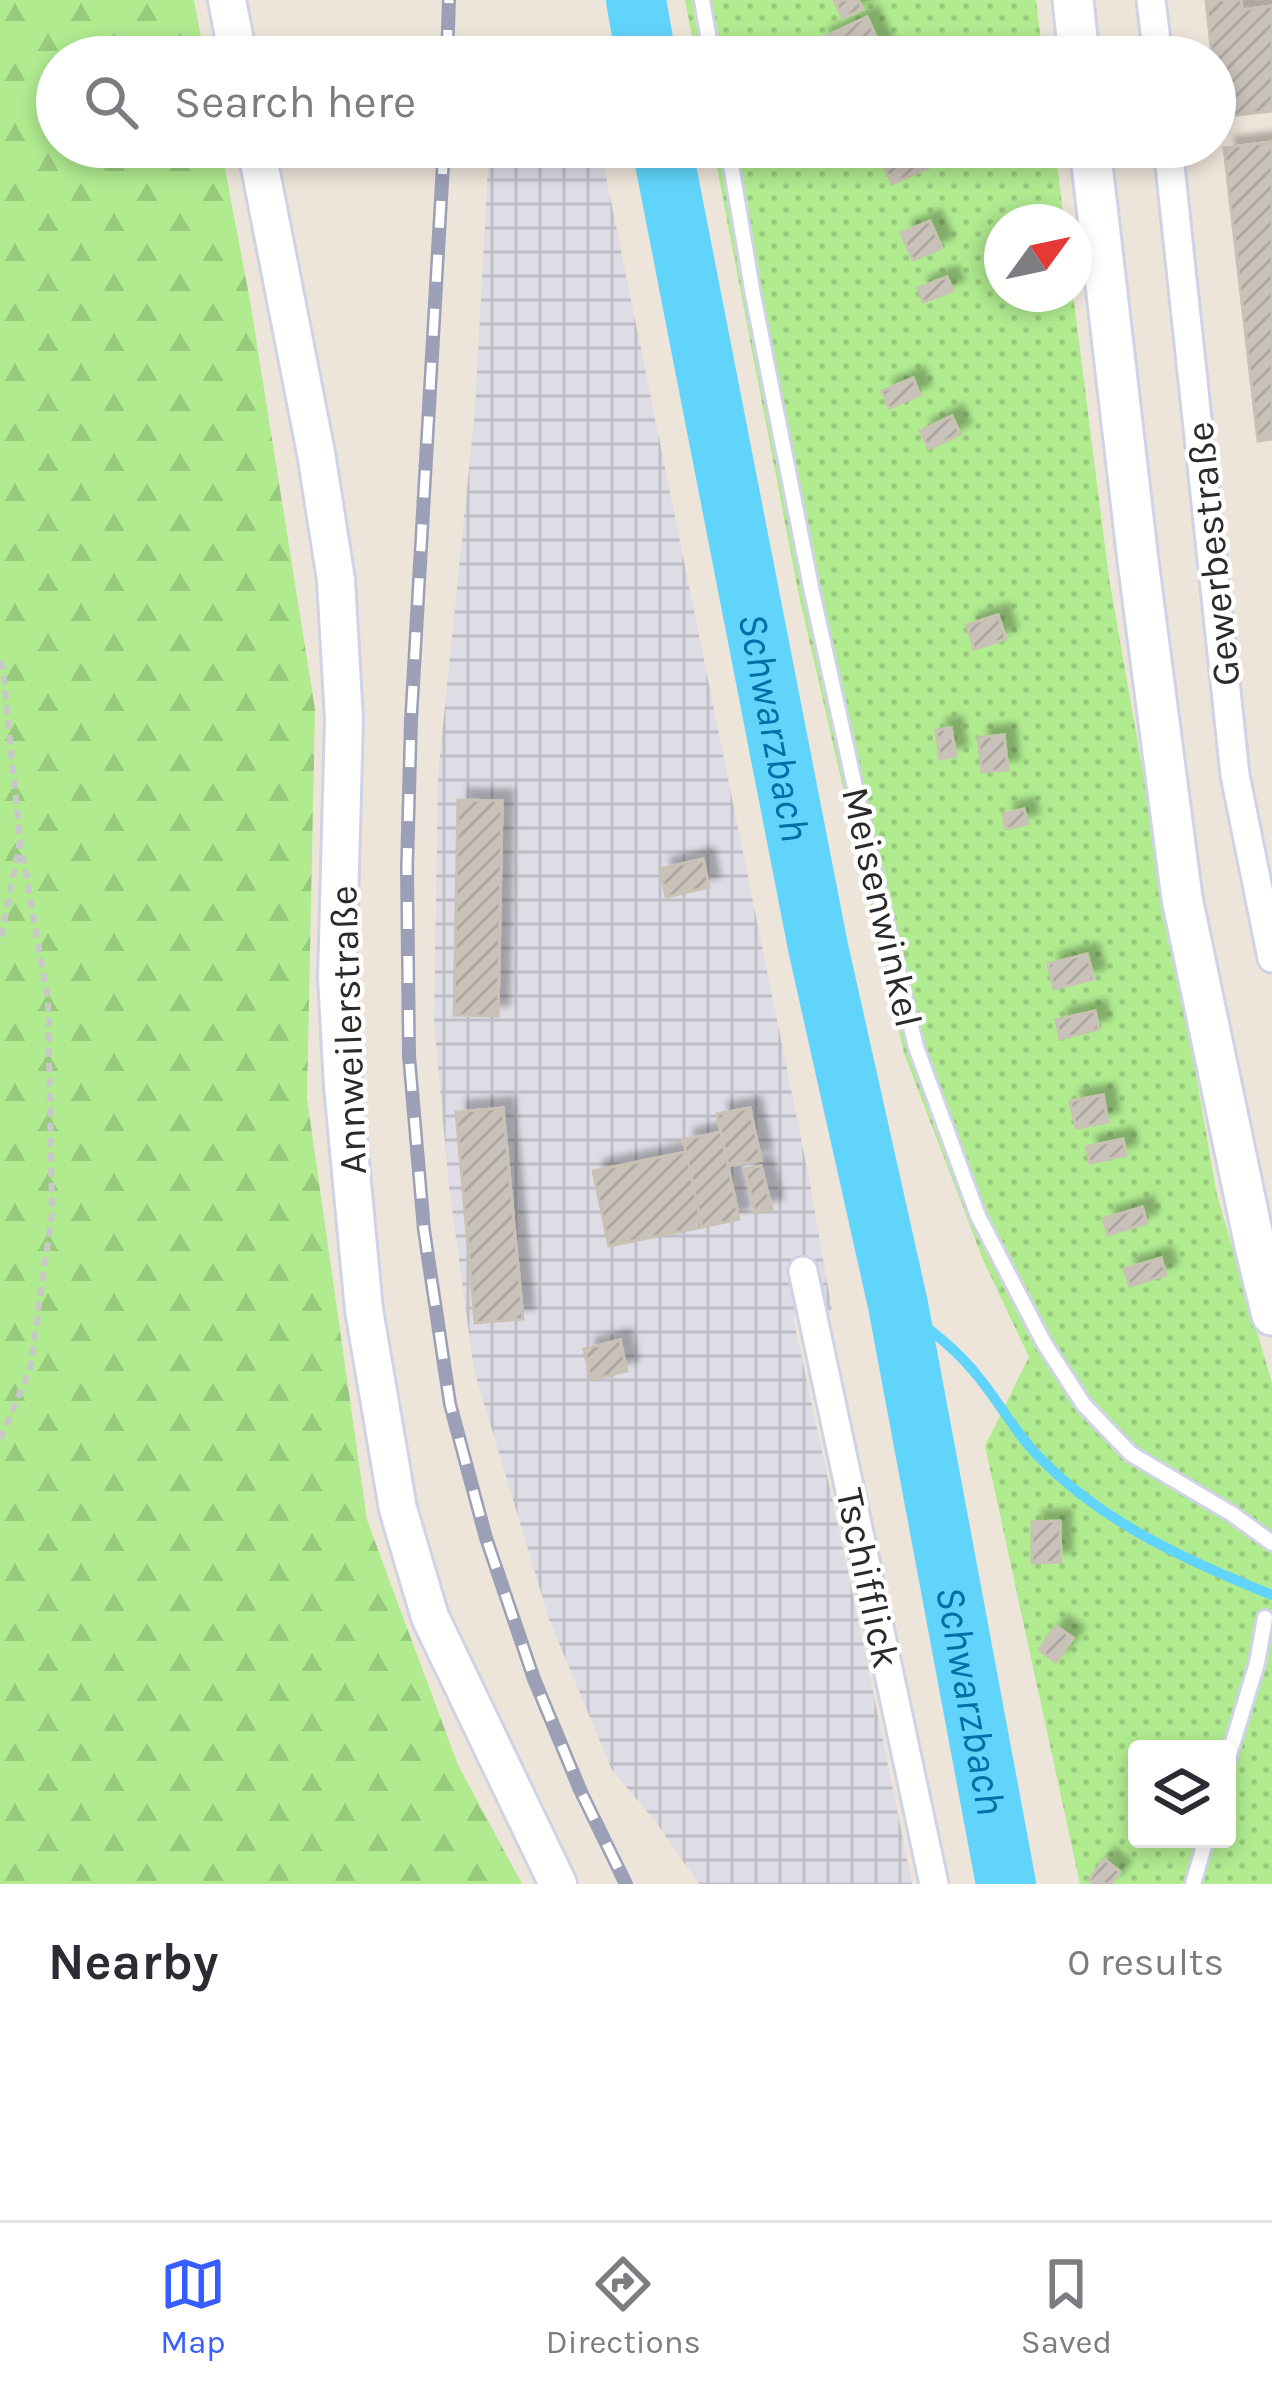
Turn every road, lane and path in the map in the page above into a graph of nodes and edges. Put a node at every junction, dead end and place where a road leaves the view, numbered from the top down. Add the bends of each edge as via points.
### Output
1 (226, 0) edge
2 (702, 0) edge
3 (1072, 0) edge
4 (1151, 0) edge
5 (234, 36) edge
6 (708, 36) edge
7 (1076, 36) edge
8 (1155, 36) edge
9 (260, 168) edge
10 (732, 168) edge
11 (1092, 168) edge
12 (1170, 168) edge
13 (0, 661) edge
14 (20, 841) junction
15 (0, 943) edge
16 (1272, 958) edge
17 (803, 1271) dead end
18 (1272, 1315) edge
19 (0, 1439) edge
20 (1272, 1543) edge
21 (1265, 1618) dead end
22 (1234, 1740) edge
23 (1203, 1848) edge
24 (558, 1884) edge
25 (934, 1884) edge
26 (1193, 1884) edge

1 - 5 street
2 - 6 lane
3 - 7 main road
4 - 8 street
9 - 24 street, Annweilerstraße via 336,580 344,719 337,978 343,1086 364,1310 394,1487 430,1617
10 - 20 lane, Meisenwinkel via 871,860 916,1047 978,1216 1084,1405 1131,1454
11 - 18 main road via 1183,898
12 - 16 street, Gewerbestraße via 1234,775
13 - 14 path
14 - 15 path
14 - 19 path via 48,999 52,1213 30,1369
17 - 25 street, Tschifflick
21 - 22 lane
23 - 26 lane

